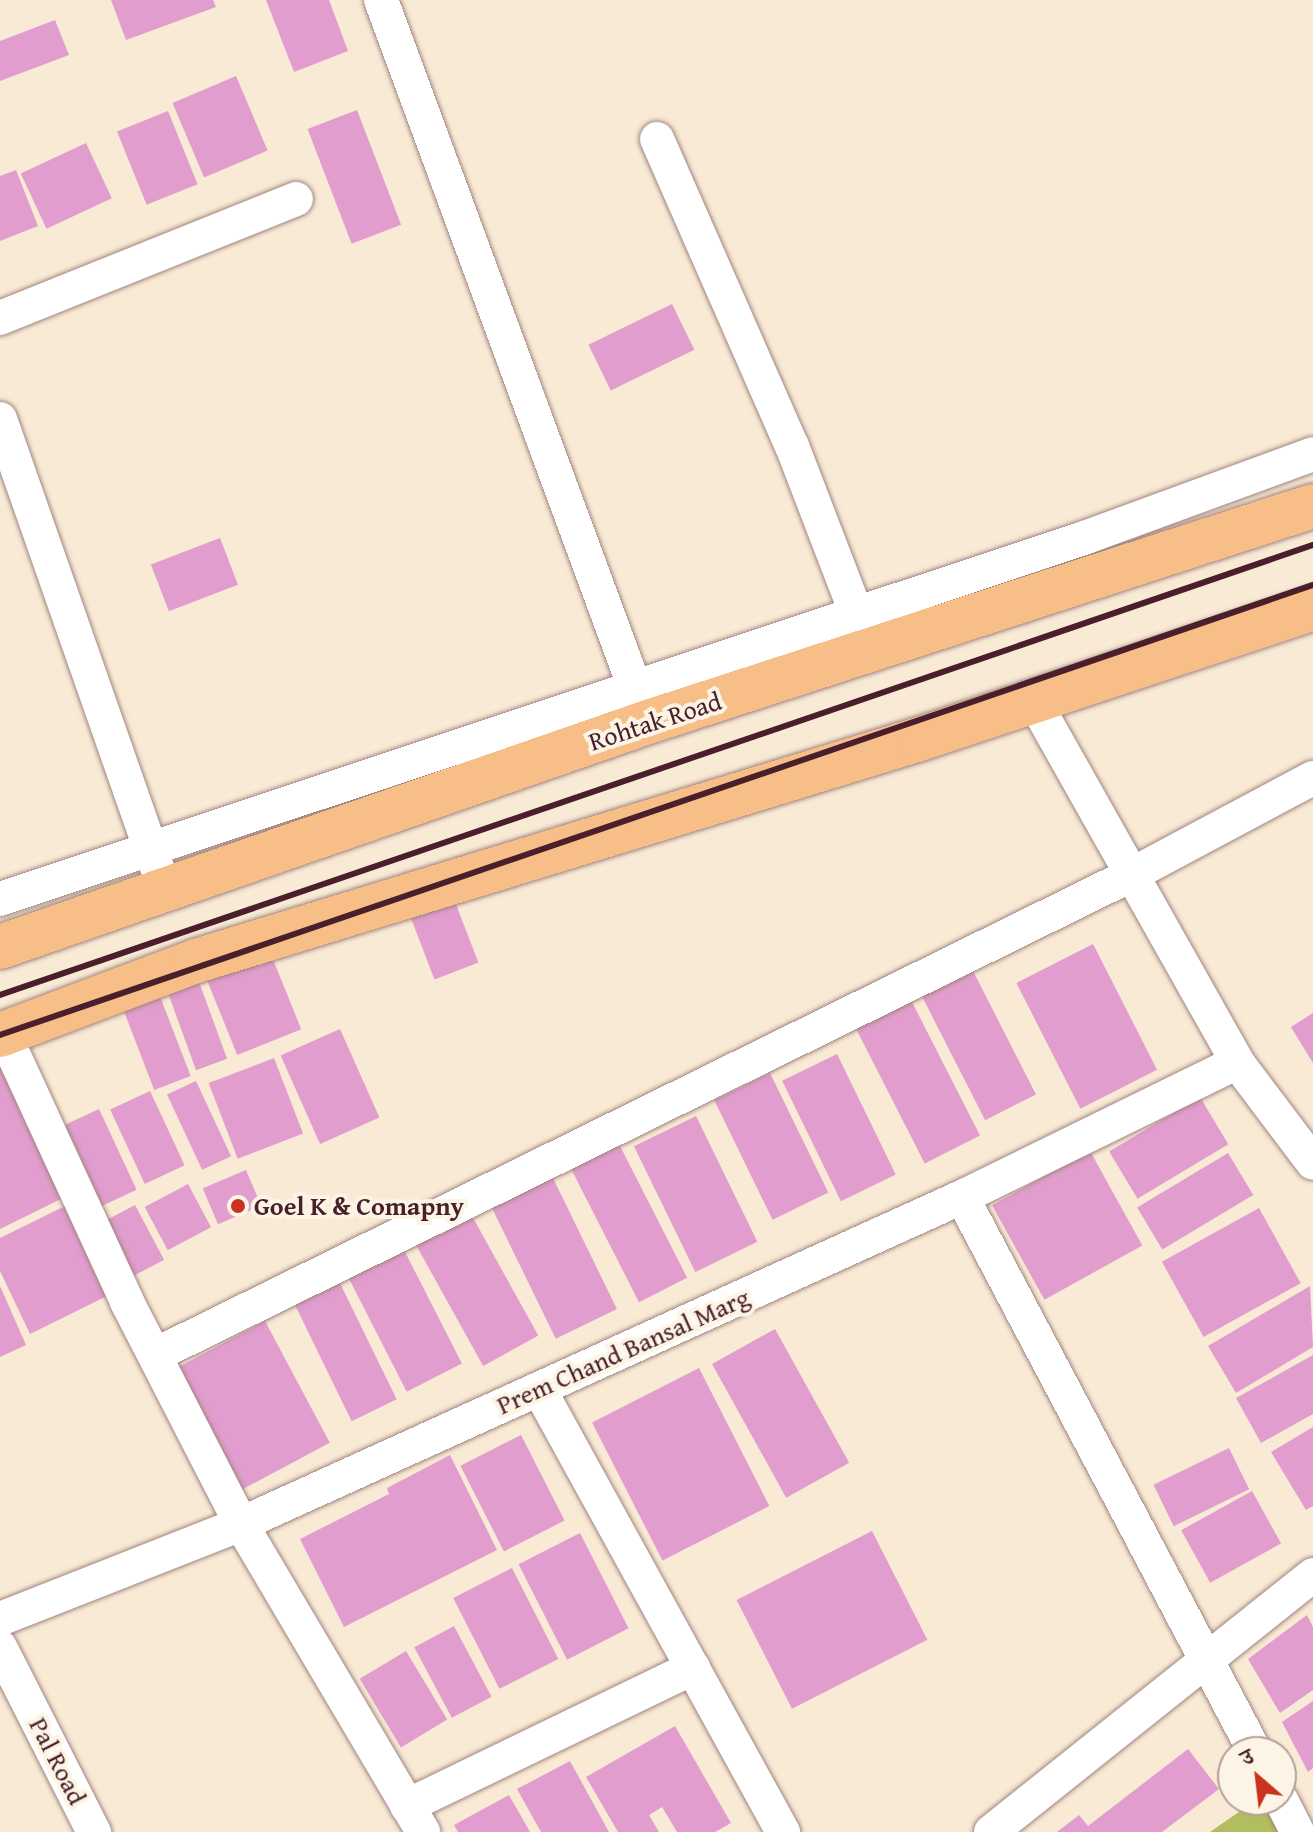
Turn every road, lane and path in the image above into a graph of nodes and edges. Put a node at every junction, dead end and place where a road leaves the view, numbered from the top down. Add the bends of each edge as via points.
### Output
1 (381, 0) edge
2 (657, 139) dead end
3 (296, 199) dead end
4 (0, 318) edge
5 (0, 419) edge
6 (1313, 454) edge
7 (1313, 506) edge
8 (1313, 608) edge
9 (856, 613) junction
10 (1034, 701) junction
11 (641, 705) junction
12 (1313, 778) edge
13 (149, 848) junction
14 (1131, 875) junction
15 (165, 889) junction
16 (0, 899) edge
17 (0, 947) edge
18 (2, 1035) edge
19 (1237, 1062) junction
20 (1313, 1163) edge
21 (962, 1197) junction
22 (155, 1355) junction
23 (539, 1389) junction
24 (241, 1524) junction
25 (1313, 1575) edge
26 (0, 1619) edge
27 (0, 1647) edge
28 (1204, 1661) junction
29 (693, 1668) junction
30 (1246, 1736) edge
31 (415, 1819) edge
32 (999, 1829) edge
33 (94, 1832) edge
34 (783, 1832) edge

1 - 11 street
2 - 9 street via 792,446
3 - 4 street
5 - 13 street
6 - 9 street via 1084,538
7 - 11 main road, Rohtak Road
8 - 10 main road
9 - 11 street
10 - 14 street
10 - 18 main road via 196,961
11 - 13 street
11 - 15 main road, Rohtak Road
12 - 14 street
13 - 15 street
13 - 16 street
14 - 19 street
14 - 22 street
15 - 17 main road, Rohtak Road
18 - 22 street
19 - 20 street
19 - 21 street, Prem Chand Bansal Marg
21 - 23 street, Prem Chand Bansal Marg
21 - 28 street
22 - 24 street
23 - 24 street, Prem Chand Bansal Marg
23 - 29 street
24 - 26 street, Prem Chand Bansal Marg
24 - 31 street
25 - 28 street
27 - 33 street, Pal Road
28 - 30 street
28 - 32 street
29 - 31 street
29 - 34 street

